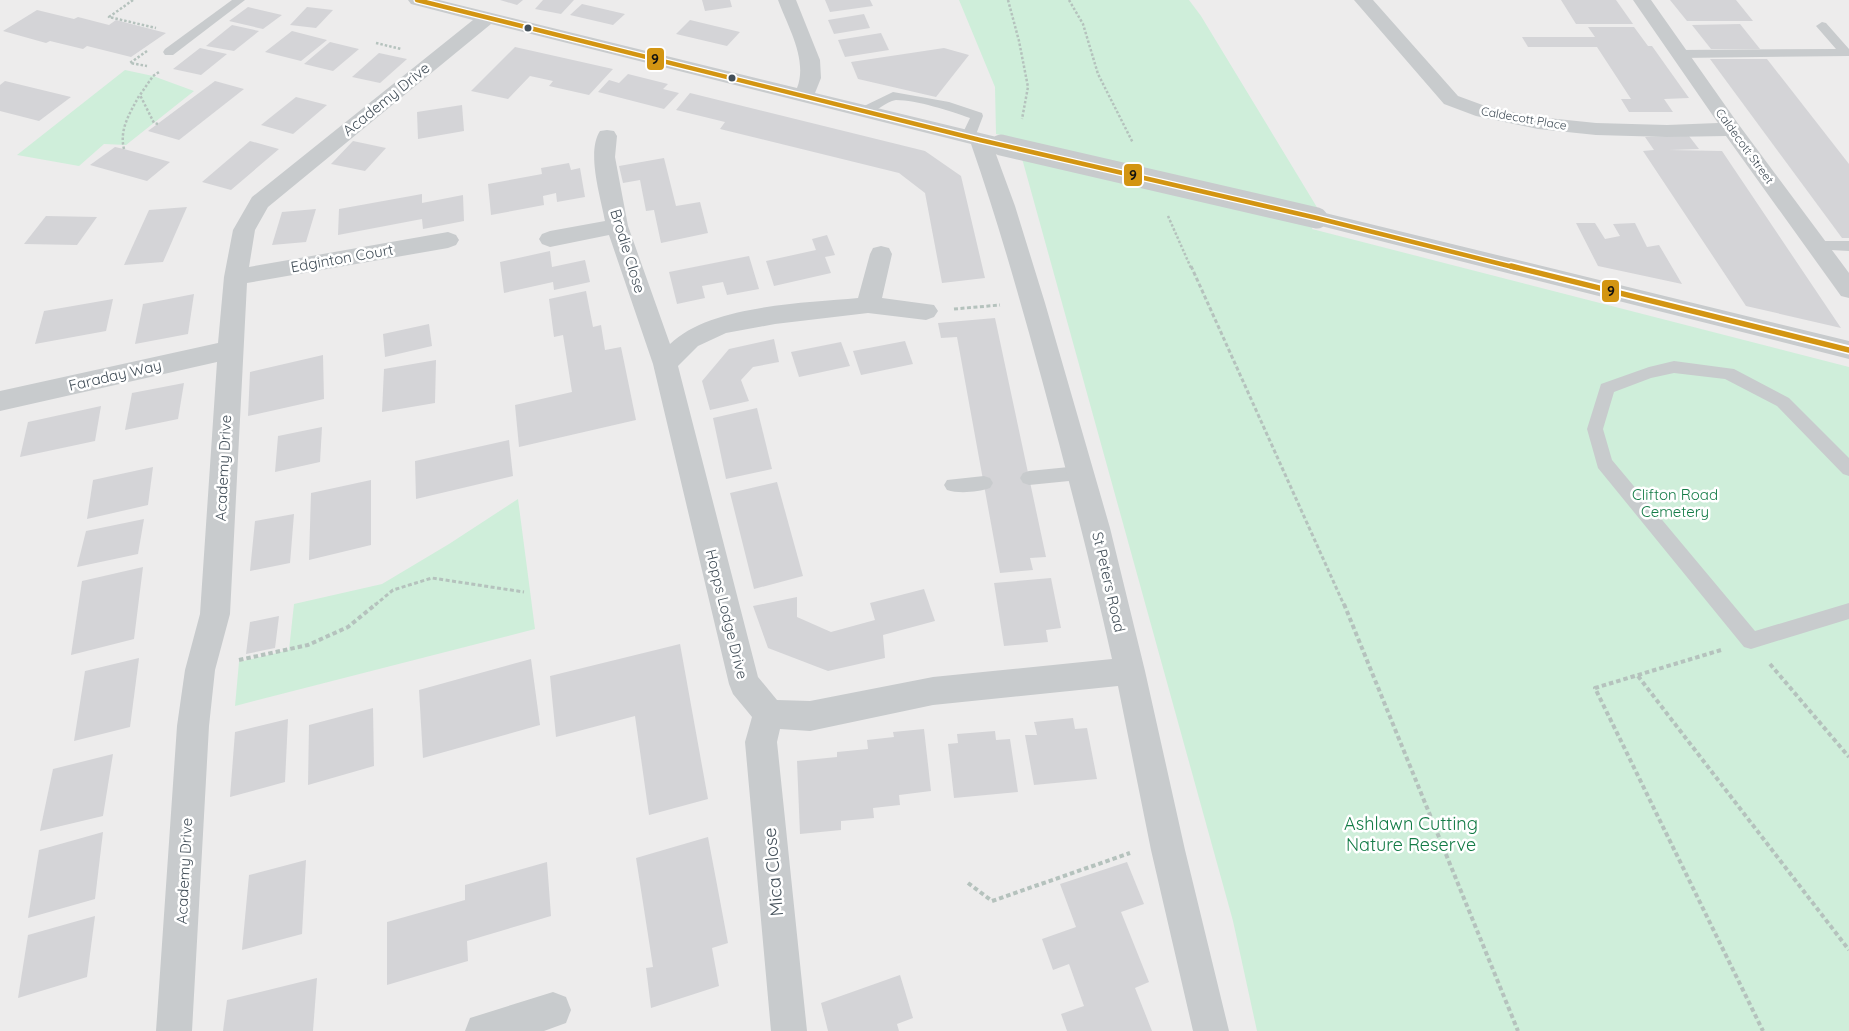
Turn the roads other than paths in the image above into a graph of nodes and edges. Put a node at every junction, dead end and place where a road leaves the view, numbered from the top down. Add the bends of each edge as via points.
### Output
1 (239, 0) edge
2 (417, 0) edge
3 (787, 0) edge
4 (1363, 0) edge
5 (1642, 0) edge
6 (488, 17) junction
7 (1822, 26) dead end
8 (169, 52) dead end
9 (1680, 54) junction
10 (804, 96) junction
11 (1732, 129) junction
12 (607, 136) dead end
13 (986, 141) junction
14 (617, 226) junction
15 (550, 239) dead end
16 (448, 240) dead end
17 (1817, 246) junction
18 (1849, 246) edge
19 (881, 254) dead end
20 (236, 277) junction
21 (1849, 290) edge
22 (868, 305) junction
23 (926, 311) road end
24 (230, 350) junction
25 (1849, 350) edge
26 (665, 364) junction
27 (0, 401) edge
28 (1849, 469) edge
29 (1080, 474) junction
30 (1029, 478) dead end
31 (984, 483) dead end
32 (954, 485) dead end
33 (1849, 611) edge
34 (1130, 671) junction
35 (769, 714) junction
36 (553, 1010) dead end
37 (174, 1031) edge
38 (483, 1031) edge
39 (789, 1031) edge
40 (1211, 1031) edge

1 - 8 lane
2 - 6 street
3 - 10 street via 810,60 811,78
4 - 11 street, Caldecott Place via 1451,100 1483,112 1538,123 1596,128
5 - 9 street, Caldecott Street
6 - 10 street
6 - 20 street, Academy Drive via 260,202 244,230
7 - 9 lane via 1846,53
9 - 11 street, Caldecott Street
10 - 13 street
11 - 17 street, Caldecott Street
12 - 14 street, Brodie Close via 604,158
13 - 25 street, bridge via 1317,218
13 - 29 street, St Peters Road
14 - 15 street
14 - 26 street, Brodie Close
16 - 20 street, Edginton Court
17 - 18 lane
17 - 21 street, Caldecott Street
19 - 22 street
20 - 24 street, Academy Drive
22 - 23 street
22 - 26 street via 775,315 721,325 689,340
24 - 27 street, Faraday Way
24 - 37 street, Academy Drive via 215,614 200,670 193,726
26 - 35 street, Hopps Lodge Drive via 744,684
28 - 33 lane via 1783,402 1728,374 1674,367 1608,388 1595,429 1604,463 1751,641
29 - 30 lane
29 - 34 street, St Peters Road
31 - 32 lane
34 - 35 street via 933,691 810,716
34 - 40 street, St Peters Road
35 - 39 street, Mica Close via 761,742
36 - 38 street

